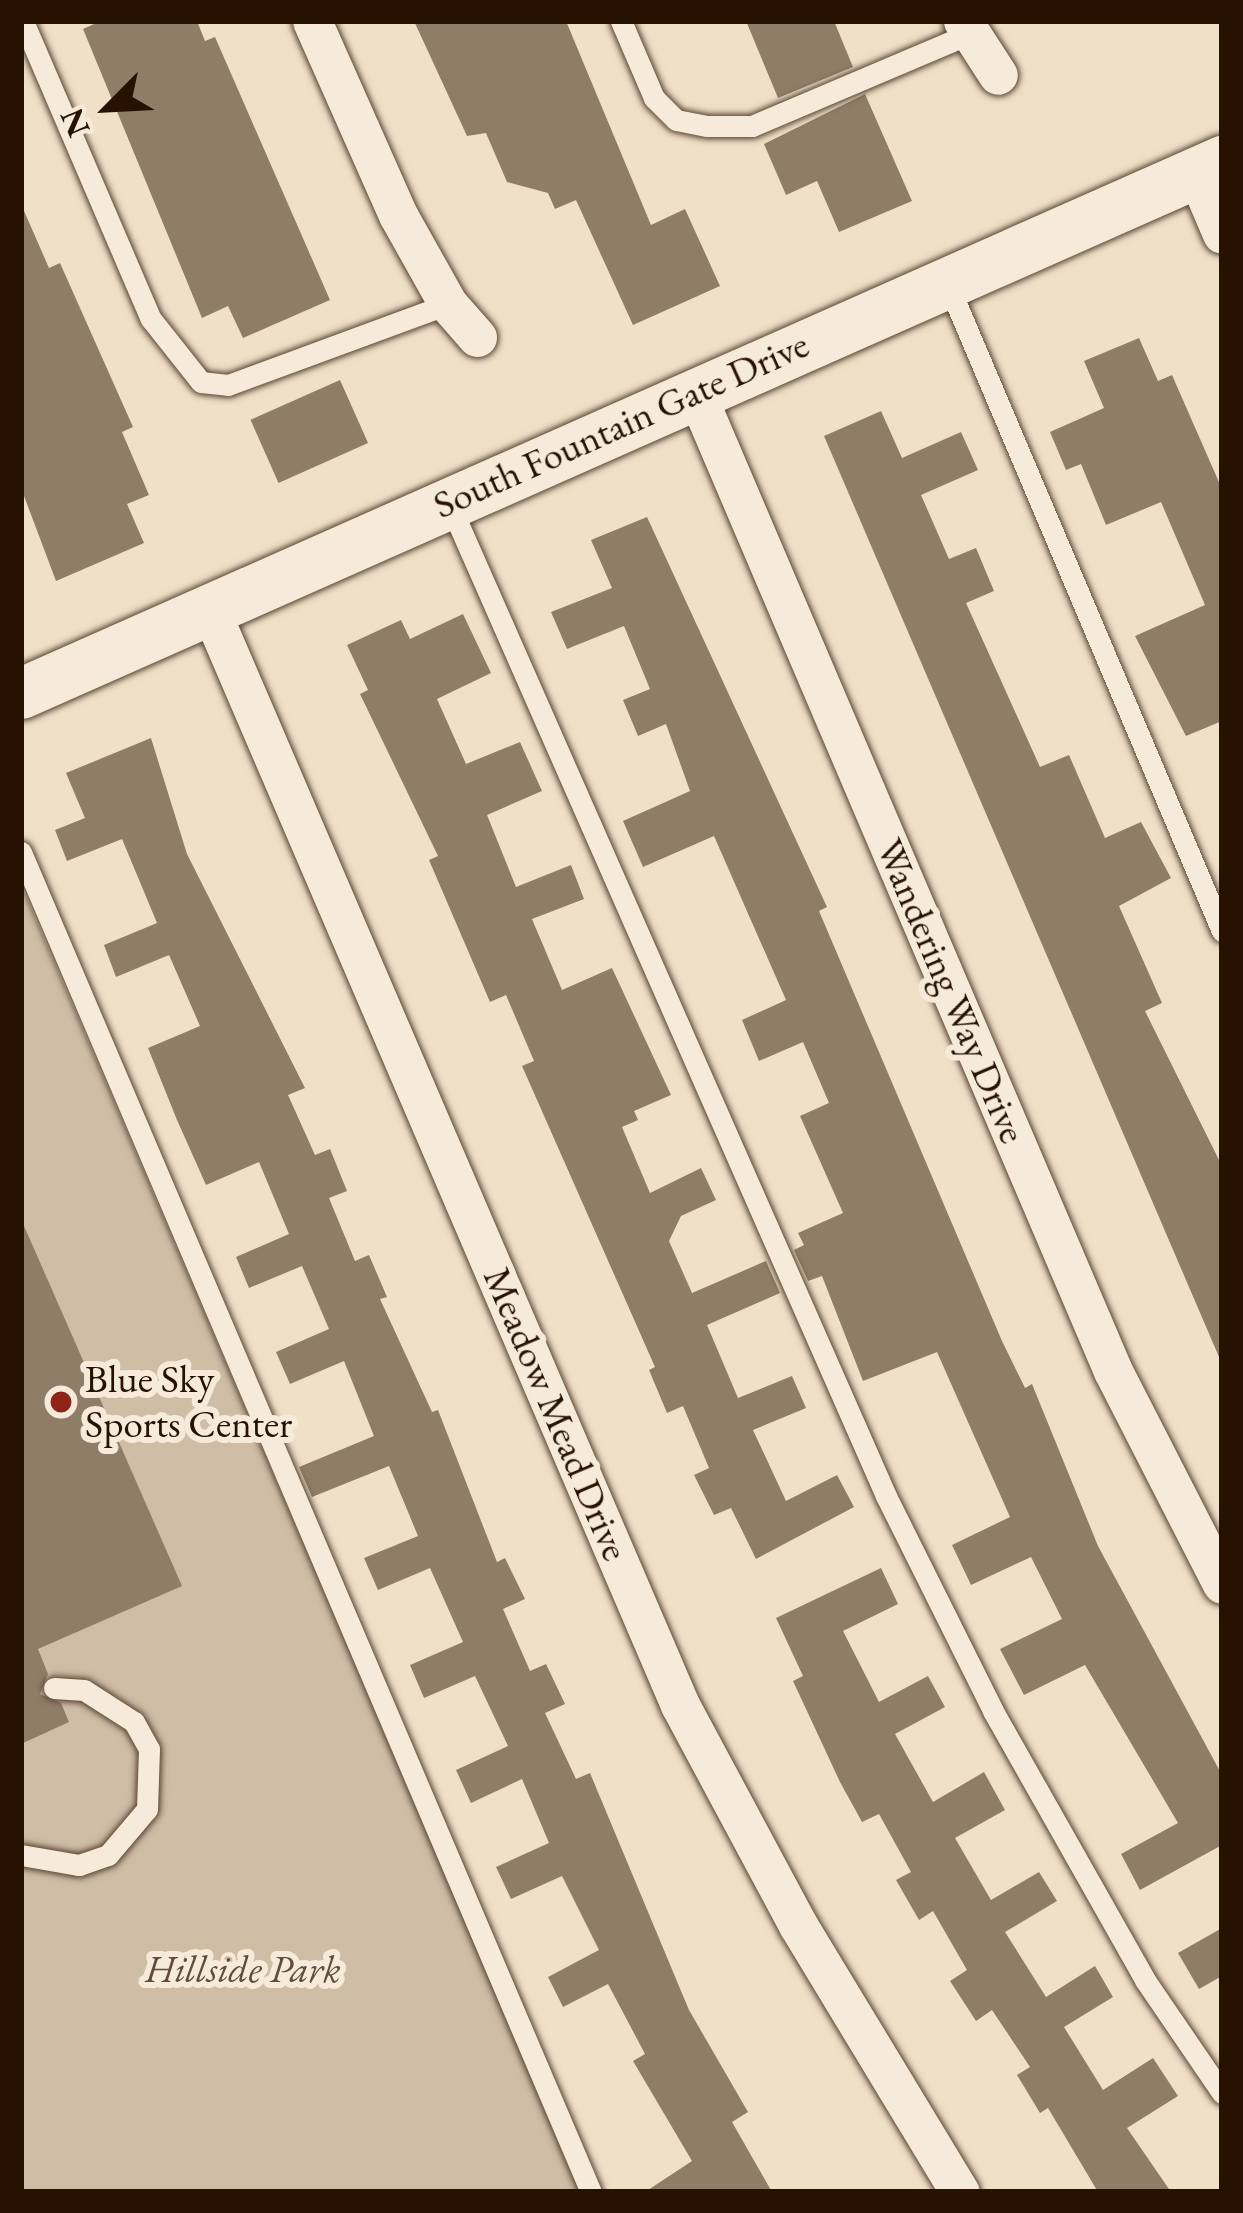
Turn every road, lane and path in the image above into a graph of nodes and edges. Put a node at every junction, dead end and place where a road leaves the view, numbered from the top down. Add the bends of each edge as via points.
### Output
1 (23, 21) edge
2 (312, 21) edge
3 (621, 21) edge
4 (967, 27) edge
5 (998, 75) dead end
6 (1209, 167) edge
7 (1222, 234) edge
8 (947, 281) junction
9 (448, 304) junction
10 (477, 337) dead end
11 (695, 391) junction
12 (448, 501) junction
13 (208, 608) junction
14 (21, 693) edge
15 (21, 852) edge
16 (1222, 931) edge
17 (1222, 1585) edge
18 (54, 1688) dead end
19 (21, 1855) edge
20 (1222, 2093) edge
21 (591, 2192) edge
22 (960, 2192) edge

1 - 9 lane via 151,319 201,382 228,385
2 - 9 street via 398,214
3 - 4 lane via 654,98 676,120 707,126 752,126
4 - 5 street
6 - 7 street
6 - 8 street, South Fountain Gate Drive
8 - 11 street, South Fountain Gate Drive
8 - 16 lane
9 - 10 street
11 - 12 street, South Fountain Gate Drive
11 - 17 street, Wandering Way Drive via 1114,1371
12 - 13 street, South Fountain Gate Drive
12 - 20 lane via 886,1496 993,1712 1145,1980
13 - 14 street, South Fountain Gate Drive
13 - 22 street, Meadow Mead Drive via 680,1705 798,1925
15 - 21 lane
18 - 19 lane via 98,1696 134,1722 149,1749 147,1809 108,1855 80,1865

